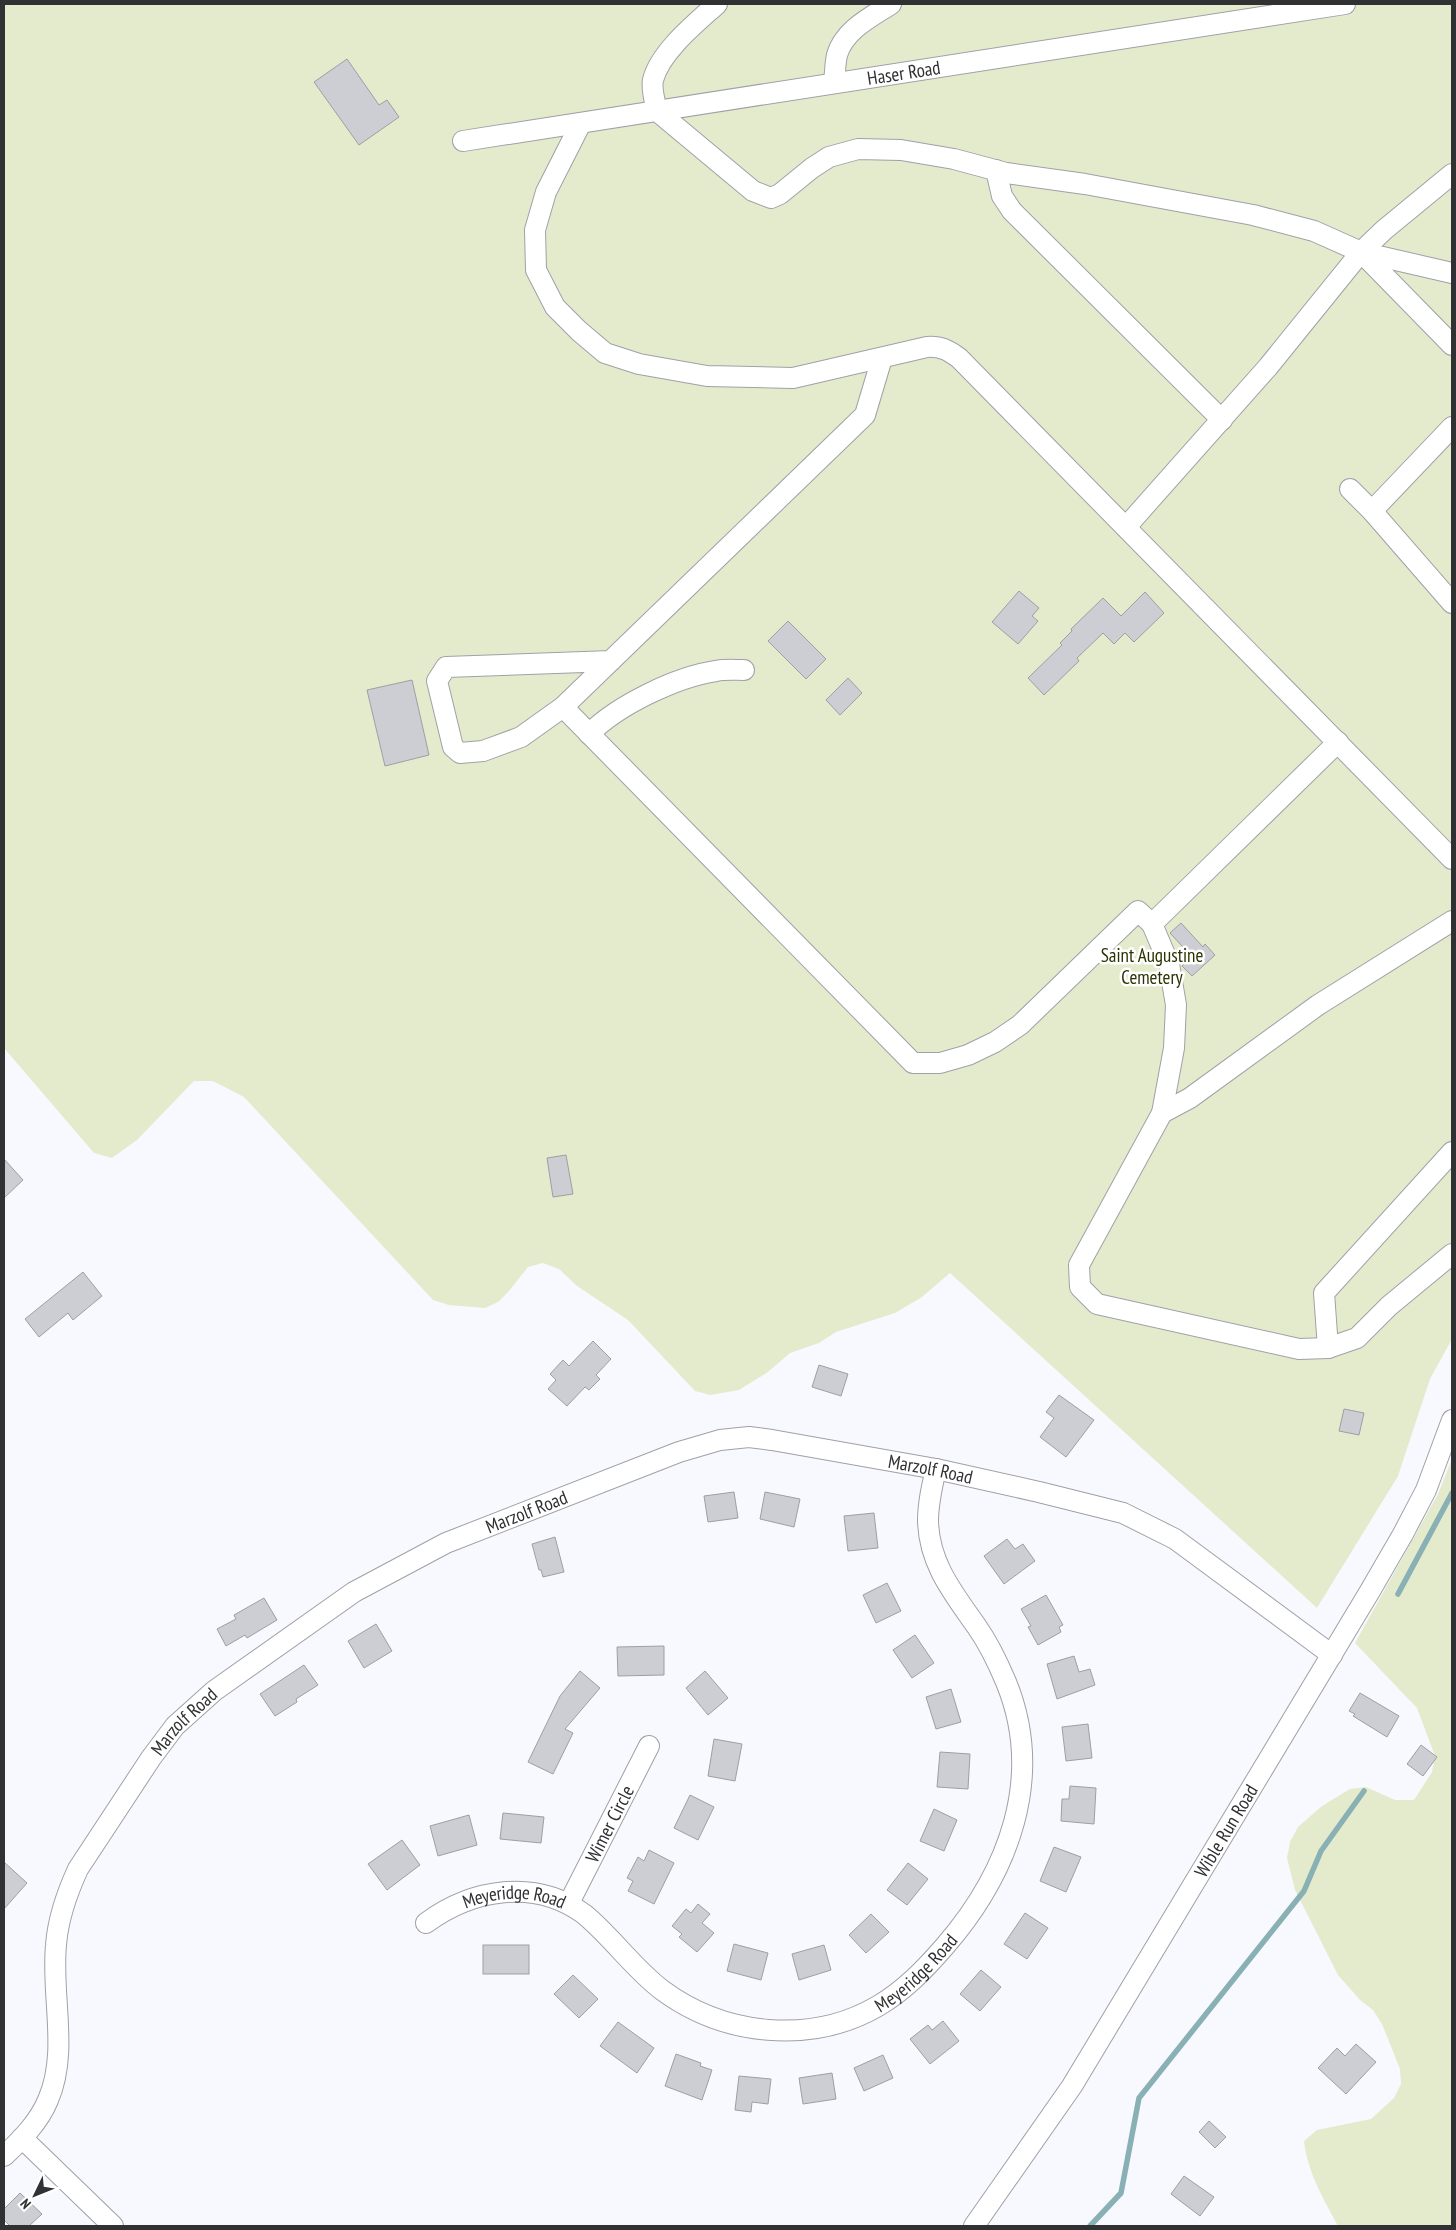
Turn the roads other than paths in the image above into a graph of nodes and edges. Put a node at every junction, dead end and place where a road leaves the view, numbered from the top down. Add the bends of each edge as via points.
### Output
1 (717, 4) edge
2 (891, 4) edge
3 (1346, 4) edge
4 (834, 83) junction
5 (657, 111) junction
6 (582, 122) junction
7 (463, 141) dead end
8 (996, 170) junction
9 (1452, 174) edge
10 (1361, 252) junction
11 (1452, 273) edge
12 (1452, 345) edge
13 (882, 358) junction
14 (1222, 420) junction
15 (1452, 427) edge
16 (1350, 489) dead end
17 (1372, 511) junction
18 (1126, 528) junction
19 (1452, 603) edge
20 (611, 661) junction
21 (744, 670) dead end
22 (563, 707) junction
23 (589, 734) junction
24 (1338, 742) junction
25 (1452, 858) edge
26 (1452, 921) edge
27 (1152, 924) junction
28 (1162, 1113) junction
29 (1452, 1152) edge
30 (1452, 1254) edge
31 (1328, 1348) junction
32 (1452, 1420) edge
33 (936, 1469) junction
34 (1332, 1655) junction
35 (649, 1746) dead end
36 (569, 1903) junction
37 (426, 1923) dead end
38 (22, 2138) junction
39 (4, 2156) edge
40 (113, 2226) edge
41 (974, 2226) edge

1 - 5 street via 660,62 653,82
2 - 4 street via 842,42
3 - 4 street, Haser Road
4 - 5 street, Haser Road
5 - 6 street, Haser Road
5 - 8 street via 753,191 771,198 829,157 858,149 910,152
6 - 7 street, Haser Road
6 - 13 street via 546,192 535,230 536,270 555,307 605,353 638,364 707,376 784,378
8 - 10 street via 1253,215 1314,231
8 - 14 street via 1002,196 1012,210
9 - 10 street
10 - 11 street
10 - 12 street
10 - 14 street
13 - 18 street via 927,347 949,350
13 - 20 street via 865,415
14 - 18 street
15 - 17 street
16 - 17 street
17 - 19 street
18 - 24 street
20 - 22 street
20 - 22 street via 446,667 437,681 454,747 460,753 483,751 521,737
21 - 23 street via 717,670 660,689 603,720
22 - 23 street
23 - 27 street via 913,1063 940,1063 968,1055 995,1042 1020,1025 1138,911
24 - 25 street
24 - 27 street
26 - 28 street via 1318,1005 1190,1098
27 - 28 street via 1169,964 1176,1005 1174,1048
28 - 31 street via 1080,1265 1080,1287 1098,1304 1299,1349
29 - 31 street via 1324,1293
30 - 31 street via 1389,1306 1357,1338
32 - 34 street, Wible Run Road via 1426,1490
33 - 34 street, Marzolf Road via 1122,1513 1146,1523 1175,1539
33 - 36 street, Meyeridge Road via 929,1497 928,1520 934,1556 943,1578 983,1637 1007,1684 1017,1718 1022,1754 1023,1778 1008,1843 982,1898 962,1926 911,1983 867,2012 824,2027 776,2030 745,2028 723,2022 684,2004 661,1989 599,1927
33 - 38 street, Marzolf Road via 749,1437 720,1440 679,1452 446,1542 405,1563 354,1592 214,1691 175,1726 78,1869 61,1915 56,1946 58,2045 54,2079 38,2119
34 - 41 street, Wible Run Road via 1072,2086
35 - 36 street, Wimer Circle
36 - 37 street, Meyeridge Road via 533,1892 494,1893 456,1904
38 - 39 street, Marzolf Road
38 - 40 street

